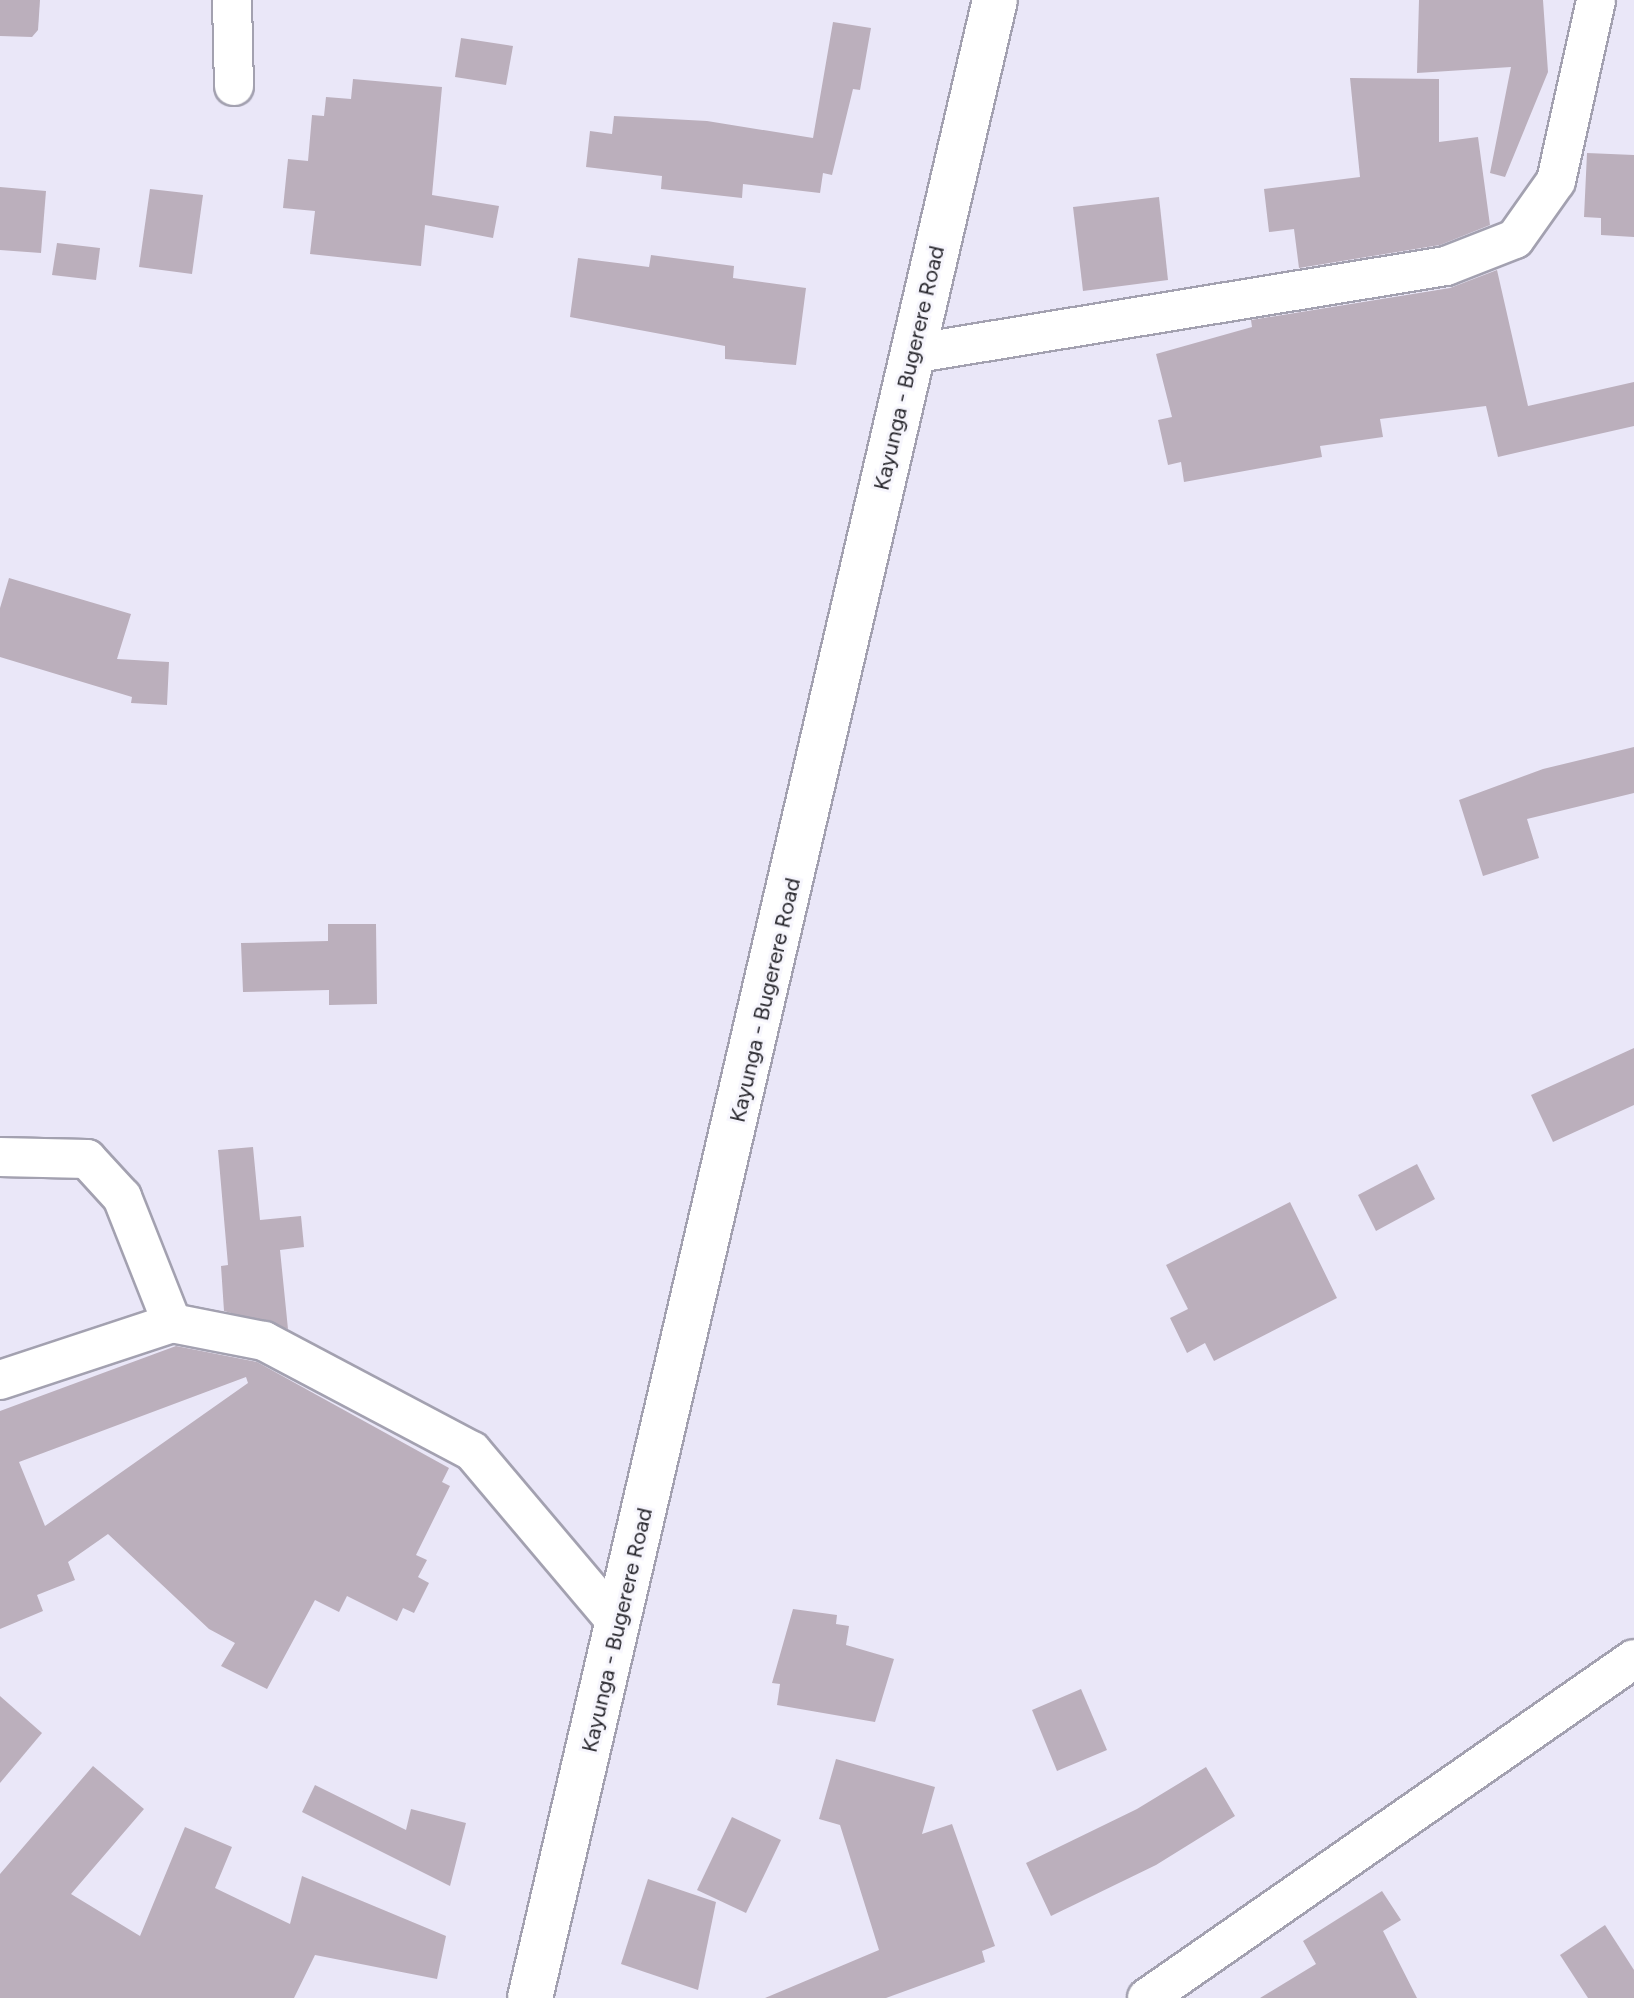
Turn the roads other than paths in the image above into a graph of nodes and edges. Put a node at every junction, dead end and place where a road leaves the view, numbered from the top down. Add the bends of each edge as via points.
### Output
1 (232, 0) edge
2 (995, 0) edge
3 (1596, 0) edge
4 (234, 86) dead end
5 (911, 354) junction
6 (0, 1157) edge
7 (172, 1323) junction
8 (0, 1380) edge
9 (618, 1624) junction
10 (1634, 1659) edge
11 (530, 1998) edge
12 (1147, 1998) edge

1 - 4 street
2 - 5 main road, Kayunga - Bugerere Road
3 - 5 street via 1556,181 1515,239 1446,266
5 - 9 main road, Kayunga - Bugerere Road
6 - 7 street via 87,1159 122,1197
7 - 8 street
7 - 9 street via 264,1341 472,1451
9 - 11 main road, Kayunga - Bugerere Road
10 - 12 street

